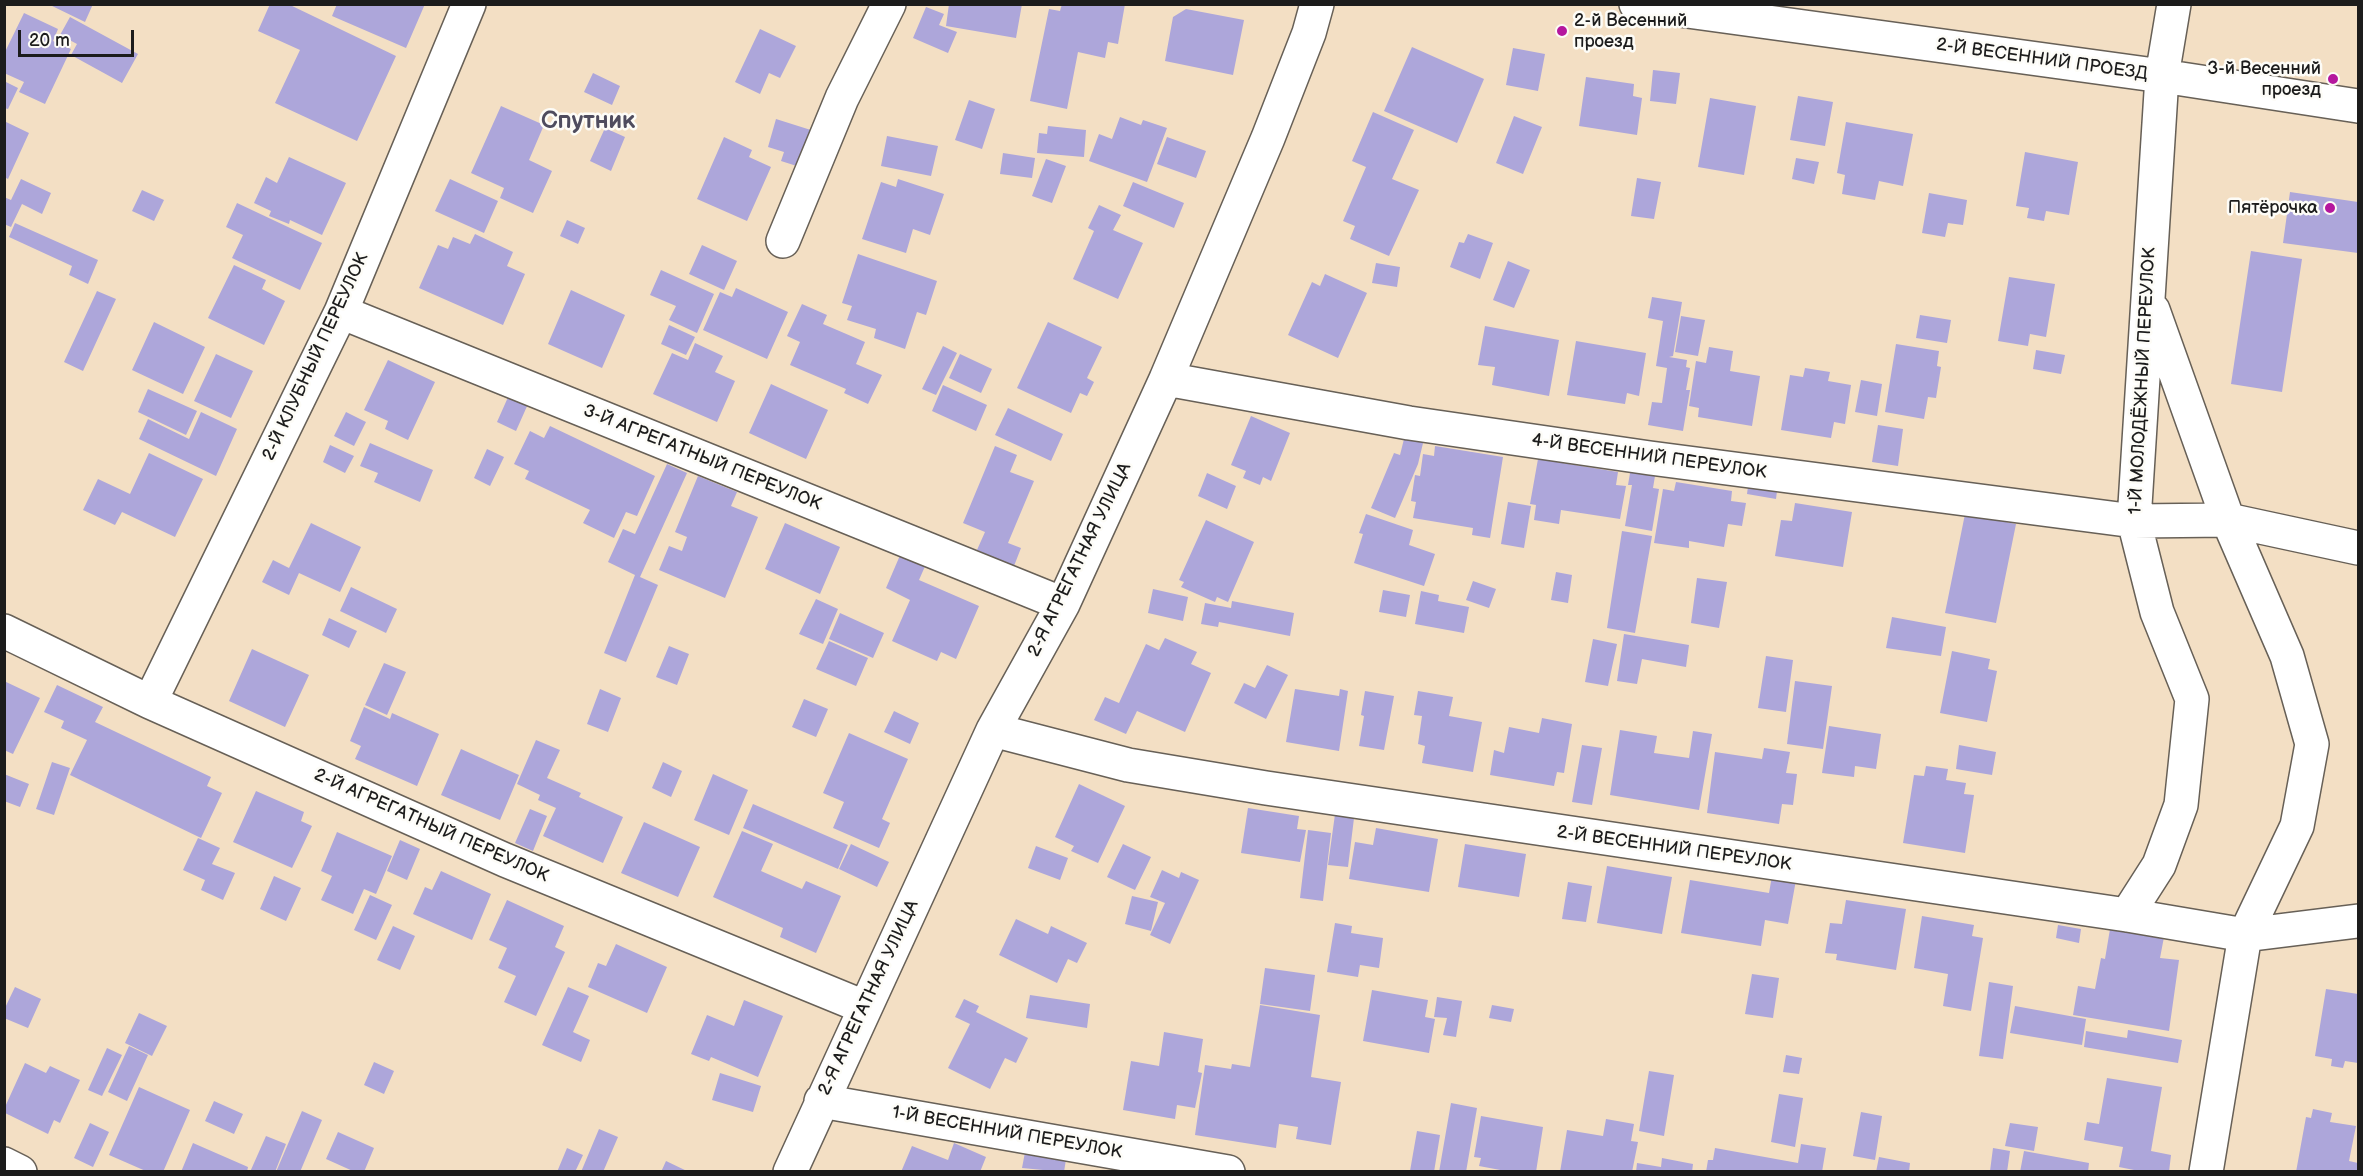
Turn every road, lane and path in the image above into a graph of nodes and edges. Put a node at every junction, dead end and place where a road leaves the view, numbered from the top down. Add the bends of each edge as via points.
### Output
1 (468, 4) edge
2 (889, 4) edge
3 (1317, 4) edge
4 (1636, 4) edge
5 (2174, 4) edge
6 (2162, 76) junction
7 (2358, 106) edge
8 (783, 240) dead end
9 (2148, 297) junction
10 (341, 312) junction
11 (1166, 379) junction
12 (2228, 520) junction
13 (2134, 521) junction
14 (2358, 548) edge
15 (1063, 604) junction
16 (4, 631) edge
17 (150, 702) junction
18 (993, 730) junction
19 (2127, 915) junction
20 (2358, 921) edge
21 (2244, 935) junction
22 (864, 1007) junction
23 (821, 1101) junction
24 (4, 1164) edge
25 (20, 1172) edge
26 (789, 1172) edge
27 (1228, 1172) edge
28 (2206, 1172) edge

1 - 10 street, 2-Й КЛУБНЫЙ ПЕРЕУЛОК
2 - 8 street via 842,98
3 - 11 street, 2-Я АГРЕГАТНАЯ УЛИЦА via 1268,138
4 - 6 street, 2-Й ВЕСЕННИЙ ПРОЕЗД
5 - 6 street, 1-Й МОЛОДЁЖНЫЙ ПЕРЕУЛОК
6 - 7 street
6 - 9 street, 1-Й МОЛОДЁЖНЫЙ ПЕРЕУЛОК
9 - 12 street
9 - 13 street, 1-Й МОЛОДЁЖНЫЙ ПЕРЕУЛОК
10 - 15 street, 3-Й АГРЕГАТНЫЙ ПЕРЕУЛОК
10 - 17 street, 2-Й КЛУБНЫЙ ПЕРЕУЛОК
11 - 13 street, 4-Й ВЕСЕННИЙ ПЕРЕУЛОК via 1455,430
11 - 15 street, 2-Я АГРЕГАТНАЯ УЛИЦА
12 - 13 street, 4-Й ВЕСЕННИЙ ПЕРЕУЛОК
12 - 14 street, 4-Й ВЕСЕННИЙ ПЕРЕУЛОК
12 - 21 street via 2287,656 2312,744 2297,826
13 - 19 street, 1-Й МОЛОДЁЖНЫЙ ПЕРЕУЛОК via 2157,612 2192,699 2181,805 2159,865
15 - 18 street, 2-Я АГРЕГАТНАЯ УЛИЦА
16 - 17 street, 2-Й АГРЕГАТНЫЙ ПЕРЕУЛОК
17 - 22 street, 2-Й АГРЕГАТНЫЙ ПЕРЕУЛОК via 506,860
18 - 19 street, 2-Й ВЕСЕННИЙ ПЕРЕУЛОК via 1128,765 1266,788
18 - 22 street, 2-Я АГРЕГАТНАЯ УЛИЦА
19 - 21 street, 2-Й ВЕСЕННИЙ ПЕРЕУЛОК
20 - 21 street, 2-Й ВЕСЕННИЙ ПЕРЕУЛОК
21 - 28 street
22 - 23 street, 2-Я АГРЕГАТНАЯ УЛИЦА
23 - 26 street, 2-Я АГРЕГАТНАЯ УЛИЦА
23 - 27 street, 1-Й ВЕСЕННИЙ ПЕРЕУЛОК
24 - 25 street

